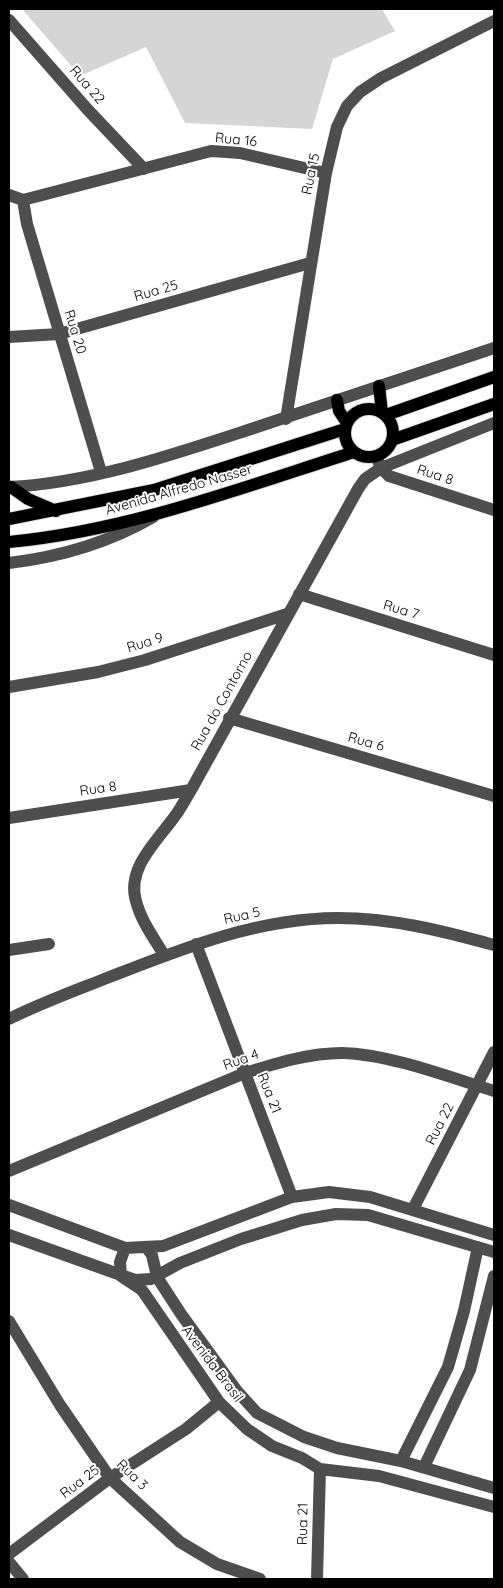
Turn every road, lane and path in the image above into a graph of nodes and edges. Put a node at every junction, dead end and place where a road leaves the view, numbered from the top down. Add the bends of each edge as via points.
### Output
1 (9, 20) edge
2 (494, 21) edge
3 (144, 168) junction
4 (326, 173) junction
5 (9, 195) edge
6 (23, 200) junction
7 (310, 263) junction
8 (59, 334) junction
9 (9, 337) edge
10 (494, 348) edge
11 (494, 377) edge
12 (379, 386) junction
13 (337, 400) junction
14 (494, 404) edge
15 (384, 414) junction
16 (286, 418) junction
17 (494, 423) edge
18 (346, 426) junction
19 (392, 440) junction
20 (354, 452) junction
21 (378, 462) junction
22 (101, 472) junction
23 (10, 487) edge
24 (494, 510) edge
25 (56, 511) junction
26 (163, 511) junction
27 (9, 518) edge
28 (9, 542) edge
29 (9, 563) edge
30 (299, 594) junction
31 (287, 614) junction
32 (494, 655) edge
33 (9, 687) edge
34 (229, 718) junction
35 (191, 790) junction
36 (494, 796) edge
37 (9, 818) edge
38 (49, 944) dead end
39 (196, 944) junction
40 (494, 945) edge
41 (9, 950) edge
42 (164, 955) junction
43 (9, 1019) edge
44 (494, 1052) edge
45 (245, 1073) junction
46 (477, 1086) junction
47 (494, 1091) edge
48 (9, 1171) edge
49 (292, 1197) junction
50 (370, 1197) junction
51 (9, 1205) edge
52 (413, 1209) junction
53 (368, 1215) junction
54 (9, 1235) edge
55 (494, 1235) edge
56 (478, 1247) junction
57 (126, 1248) junction
58 (147, 1248) junction
59 (494, 1252) edge
60 (121, 1276) junction
61 (157, 1276) junction
62 (494, 1276) edge
63 (9, 1321) edge
64 (219, 1402) junction
65 (256, 1413) junction
66 (247, 1429) junction
67 (401, 1462) junction
68 (424, 1467) junction
69 (320, 1469) junction
70 (110, 1478) junction
71 (494, 1488) edge
72 (494, 1507) edge
73 (9, 1554) edge
74 (9, 1562) edge
75 (23, 1579) edge
76 (260, 1579) edge
77 (317, 1579) edge

1 - 3 street, Rua 22
2 - 4 street, Rua 15 via 381,78 360,92 347,106 337,127
3 - 4 street, Rua 16 via 192,155 224,151
3 - 6 street, Rua 16
4 - 7 street, Rua 15
5 - 6 street
6 - 8 street, Rua 20
7 - 8 street, Rua 25
7 - 16 street, Rua 15
8 - 9 street, Rua 25
8 - 22 street, Rua 20
10 - 12 street
11 - 15 main road
12 - 13 street
12 - 15 main road
13 - 16 street
13 - 18 main road
14 - 19 main road
15 - 18 main road via 366,409 358,411
15 - 19 main road via 391,422
16 - 22 street via 190,450
17 - 21 street, Rua do Contorno
18 - 20 main road via 345,438
18 - 25 main road, Avenida Alfredo Nasser via 154,490
19 - 21 main road
20 - 21 main road
20 - 26 main road, Avenida Alfredo Nasser
21 - 24 street, Rua 8 via 389,476
21 - 30 street, Rua do Contorno via 358,489
22 - 23 street
23 - 25 main road
25 - 27 main road, Avenida Alfredo Nasser
26 - 28 main road, Avenida Alfredo Nasser via 110,526
26 - 29 street via 129,530 93,544
30 - 31 street, Rua do Contorno
30 - 32 street, Rua 7
31 - 33 street, Rua 9 via 145,660 98,672
31 - 34 street, Rua do Contorno
34 - 35 street, Rua do Contorno
34 - 36 street, Rua 6
35 - 37 street, Rua 8
35 - 42 street, Rua do Contorno via 138,868 134,884 135,899 144,922
38 - 41 street
39 - 40 street, Rua 5 via 233,932 336,918 430,927
39 - 42 street, Rua 5
39 - 45 street, Rua 21
42 - 43 street, Rua 5
44 - 46 street, Rua 22
45 - 46 street, Rua 4 via 286,1060 342,1053 371,1056
45 - 48 street, Rua 4
45 - 49 street, Rua 21
46 - 47 street, Rua 4
46 - 52 street, Rua 22
49 - 50 street via 329,1192
49 - 58 street via 163,1246
50 - 52 street
50 - 53 street
51 - 57 street
52 - 55 street
53 - 56 street, Avenida Brasil
53 - 61 street, Avenida Brasil via 336,1214 302,1220 241,1239 180,1263
54 - 60 street, Avenida Brasil
56 - 59 street, Avenida Brasil
56 - 67 street via 448,1367
57 - 58 street
57 - 60 street via 120,1262
58 - 61 street, Avenida Brasil
60 - 61 street, Avenida Brasil via 136,1280
60 - 64 street, Avenida Brasil via 142,1290
61 - 65 street, Avenida Brasil via 201,1343
62 - 68 street via 470,1370
63 - 70 street, Rua 3
64 - 66 street, Avenida Brasil
64 - 70 street, Rua 25 via 186,1429
65 - 66 street
65 - 67 street, Avenida Brasil via 304,1437
66 - 69 street, Avenida Brasil via 272,1446
67 - 68 street, Avenida Brasil
68 - 71 street, Avenida Brasil
69 - 72 street, Avenida Brasil via 379,1476
69 - 77 street, Rua 21
70 - 73 street, Rua 25
70 - 76 street, Rua 3 via 180,1542 217,1564
74 - 75 street

